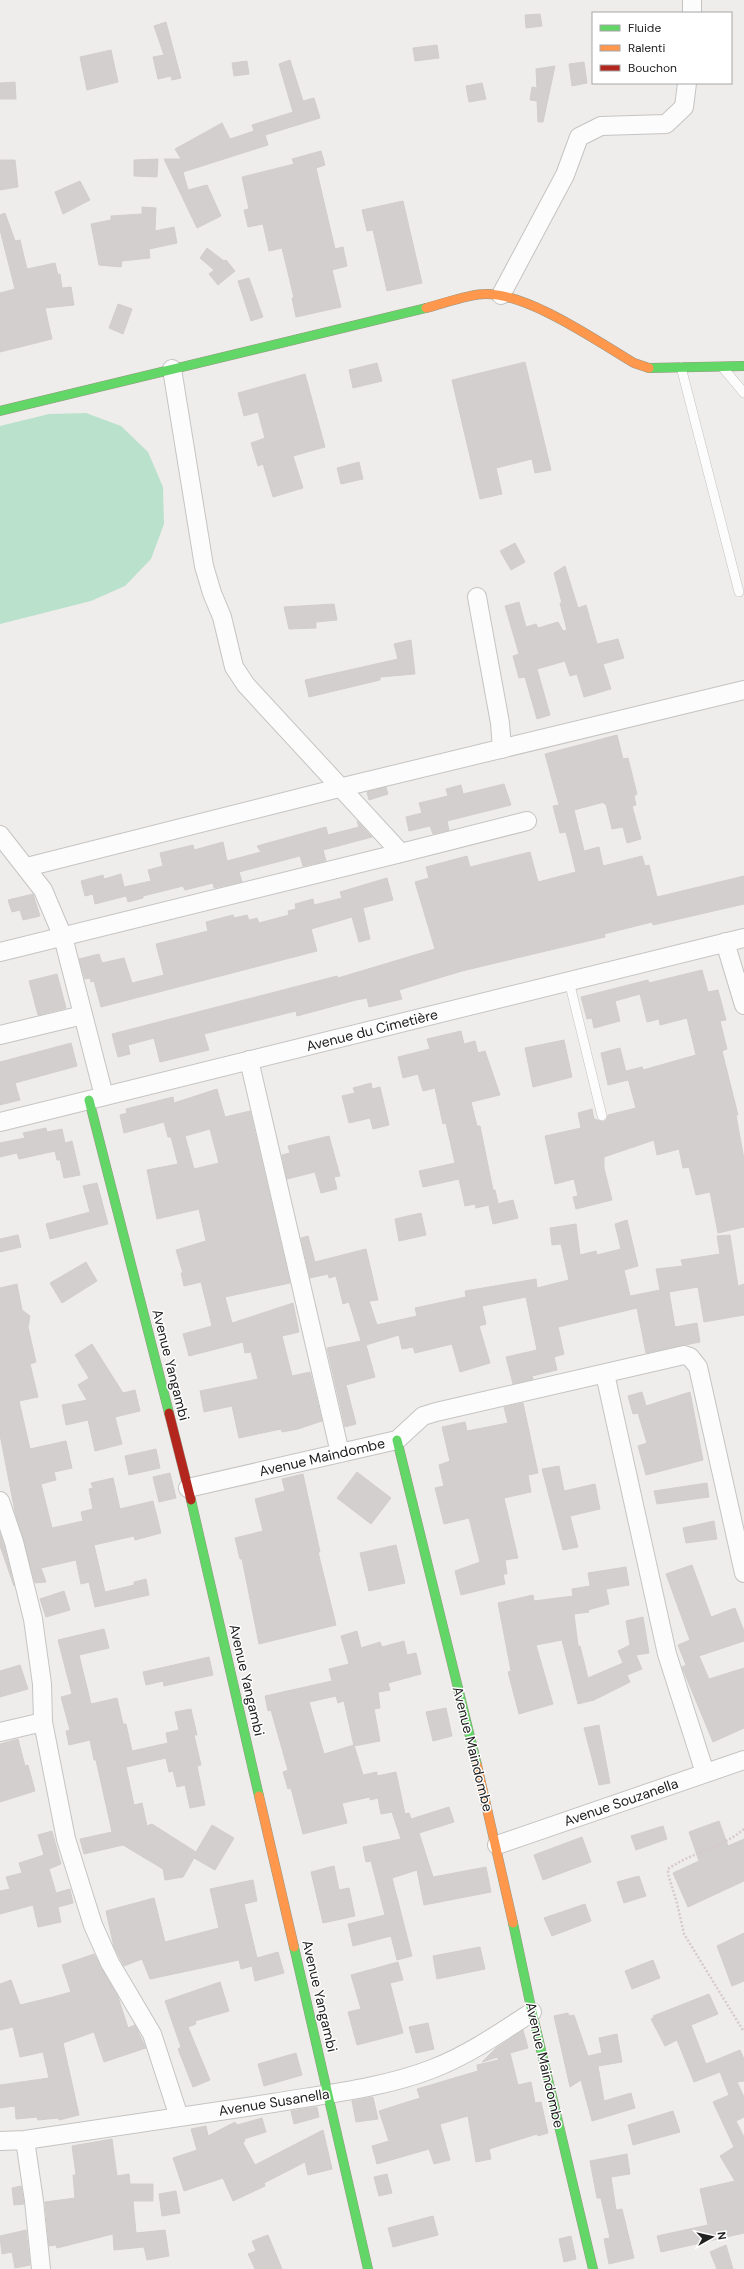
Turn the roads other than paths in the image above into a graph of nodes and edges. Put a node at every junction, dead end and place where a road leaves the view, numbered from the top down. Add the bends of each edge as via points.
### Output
1 (692, 0) edge
2 (692, 12) edge
3 (687, 84) edge
4 (501, 295) junction
5 (721, 366) junction
6 (744, 366) edge
7 (681, 367) junction
8 (172, 369) junction
9 (744, 393) edge
10 (0, 411) edge
11 (739, 592) dead end
12 (477, 597) dead end
13 (744, 690) edge
14 (502, 749) junction
15 (339, 788) junction
16 (527, 822) dead end
17 (0, 835) edge
18 (401, 853) junction
19 (27, 867) junction
20 (63, 937) junction
21 (744, 938) edge
22 (726, 942) junction
23 (0, 952) edge
24 (569, 981) junction
25 (744, 1005) edge
26 (83, 1015) junction
27 (0, 1035) edge
28 (249, 1060) junction
29 (97, 1098) junction
30 (602, 1116) dead end
31 (0, 1122) edge
32 (605, 1374) junction
33 (397, 1440) junction
34 (340, 1453) junction
35 (188, 1488) junction
36 (0, 1501) edge
37 (744, 1572) edge
38 (43, 1722) junction
39 (0, 1732) edge
40 (744, 1760) edge
41 (706, 1773) junction
42 (497, 1845) junction
43 (532, 2012) junction
44 (328, 2094) junction
45 (179, 2117) junction
46 (24, 2140) junction
47 (0, 2141) edge
48 (41, 2269) edge
49 (368, 2269) edge
50 (593, 2269) edge

1 - 2 street
3 - 4 street via 684,107 666,124 601,126 579,137 565,175
4 - 7 street via 554,316 634,363 647,368
4 - 8 street via 485,294
5 - 6 street
5 - 7 street
5 - 9 lane
7 - 11 lane
8 - 10 street
8 - 15 street via 204,566 222,617 234,667 246,685
12 - 14 street via 500,723
13 - 14 street
14 - 15 street
15 - 18 street
15 - 19 street
16 - 18 street
17 - 19 street
18 - 20 street
19 - 20 street via 43,890
20 - 23 street
20 - 26 street
21 - 22 street, Avenue du Cimetière
22 - 24 street, Avenue du Cimetière
22 - 25 street
24 - 28 street, Avenue du Cimetière
24 - 30 lane
26 - 27 street
26 - 29 street
28 - 29 street, Avenue du Cimetière
28 - 34 street
29 - 31 street, Avenue du Cimetière
29 - 35 street, Avenue Yangambi
32 - 33 street via 436,1412 424,1416
32 - 37 street via 684,1355 694,1361 700,1375
32 - 41 street via 667,1654
33 - 34 street, Avenue Maindombe
33 - 42 street, Avenue Maindombe
34 - 35 street, Avenue Maindombe
35 - 44 street, Avenue Yangambi
36 - 38 street via 14,1542 33,1619 42,1684
38 - 39 street
38 - 45 street via 66,1839 93,1925 110,1963 152,2034
40 - 41 street, Avenue Souzanella
41 - 42 street, Avenue Souzanella
42 - 43 street, Avenue Maindombe
43 - 44 street, Avenue Susanella via 488,2041 431,2069
43 - 50 street, Avenue Maindombe
44 - 45 street, Avenue Susanella
44 - 49 street, Avenue Yangambi
45 - 46 street, Avenue Susanella
46 - 47 street, Avenue Susanella
46 - 48 street

